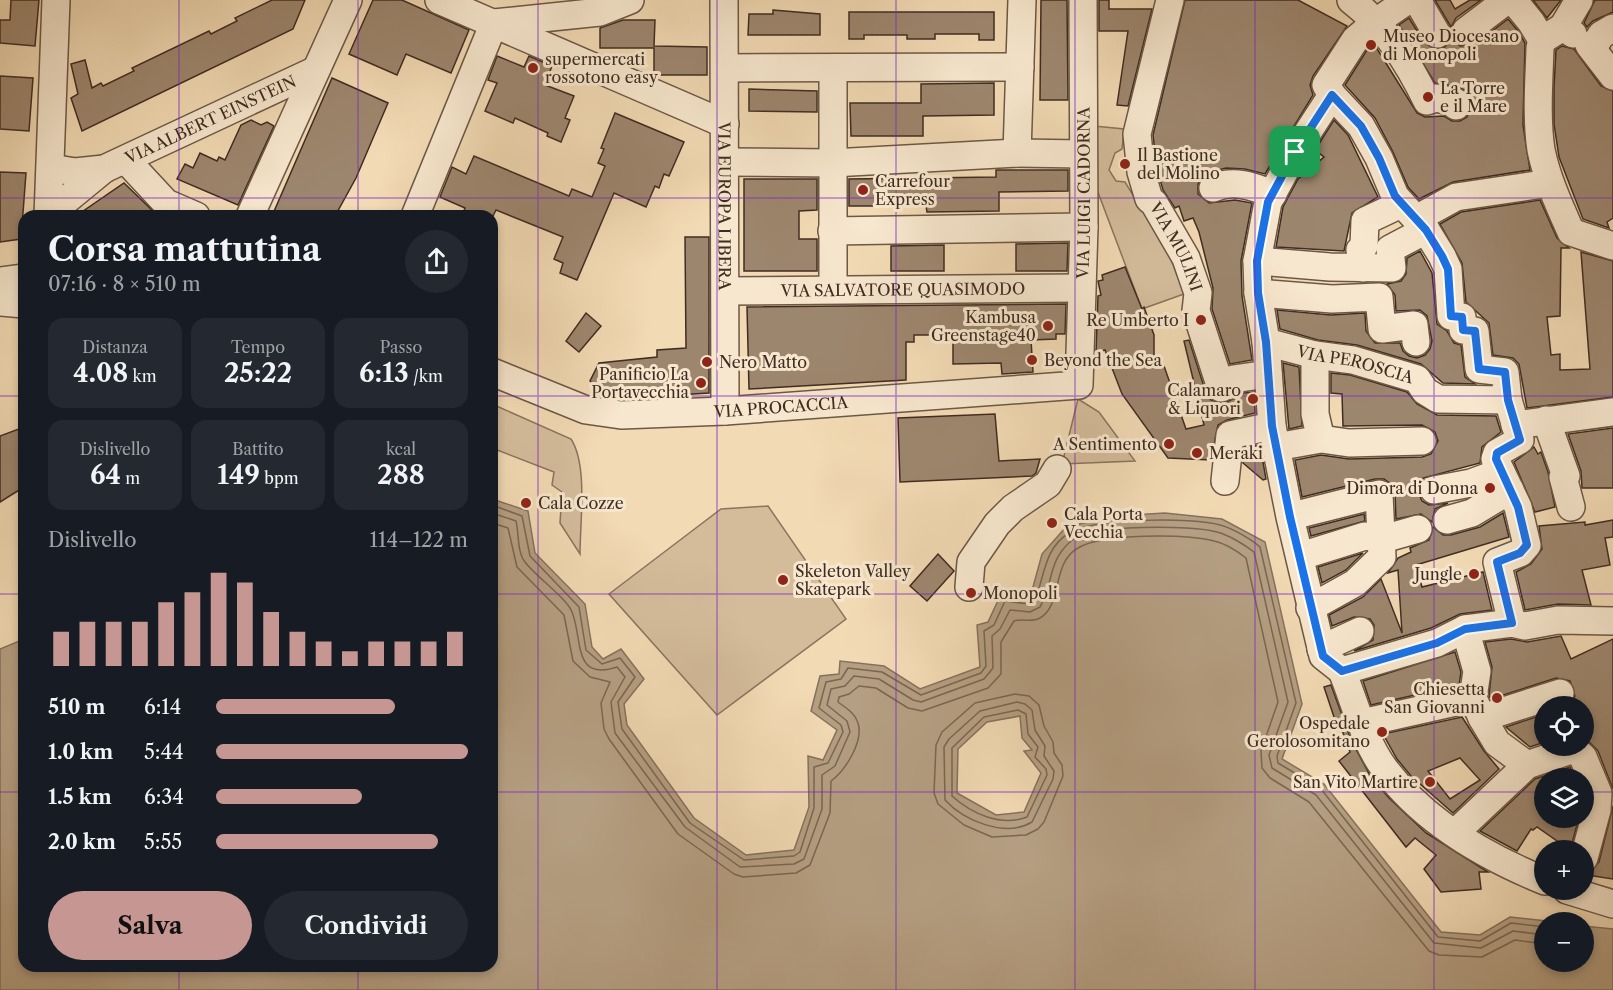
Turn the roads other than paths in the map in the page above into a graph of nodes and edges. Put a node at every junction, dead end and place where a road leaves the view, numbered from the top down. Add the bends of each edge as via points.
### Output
1 (56, 0) edge
2 (348, 0) edge
3 (439, 0) edge
4 (630, 0) edge
5 (724, 0) edge
6 (1022, 0) edge
7 (1083, 0) edge
8 (1170, 0) edge
9 (1351, 0) edge
10 (1408, 0) edge
11 (1416, 0) edge
12 (1507, 0) edge
13 (1513, 0) edge
14 (1579, 0) edge
15 (1376, 22) junction
16 (494, 23) junction
17 (1613, 28) edge
18 (1466, 31) dead end
19 (1437, 34) dead end
20 (1572, 39) junction
21 (1020, 67) junction
22 (725, 68) junction
23 (833, 68) junction
24 (316, 70) junction
25 (1613, 76) edge
26 (1332, 95) junction
27 (1456, 106) dead end
28 (725, 124) junction
29 (1017, 153) junction
30 (1083, 154) junction
31 (725, 162) junction
32 (832, 163) junction
33 (115, 164) junction
34 (51, 168) junction
35 (1550, 183) junction
36 (1213, 188) dead end
37 (1273, 194) junction
38 (48, 210) edge
39 (56, 210) edge
40 (182, 210) edge
41 (253, 210) edge
42 (417, 210) edge
43 (1414, 218) junction
44 (1084, 228) junction
45 (832, 231) junction
46 (1613, 246) edge
47 (1257, 261) junction
48 (1363, 268) junction
49 (1081, 288) junction
50 (833, 289) junction
51 (726, 291) junction
52 (1258, 293) junction
53 (0, 302) edge
54 (18, 304) edge
55 (1266, 342) junction
56 (1416, 342) dead end
57 (1316, 355) junction
58 (498, 374) edge
59 (1268, 374) junction
60 (1079, 385) joint
61 (725, 411) junction
62 (1511, 412) junction
63 (1613, 412) edge
64 (1546, 420) junction
65 (1319, 431) dead end
66 (1274, 437) junction
67 (1422, 441) dead end
68 (1057, 469) dead end
69 (1226, 481) dead end
70 (1505, 481) junction
71 (1434, 490) dead end
72 (1571, 507) dead end
73 (1296, 515) junction
74 (1447, 520) dead end
75 (1418, 529) dead end
76 (1383, 539) junction
77 (1301, 556) junction
78 (969, 587) dead end
79 (1310, 608) junction
80 (1613, 621) edge
81 (1512, 623) junction
82 (1465, 629) junction
83 (1360, 632) dead end
84 (1321, 650) junction
85 (1342, 671) junction
86 (1560, 693) dead end
87 (1478, 708) junction
88 (1362, 723) junction
89 (1527, 765) junction
90 (1455, 833) junction
91 (1589, 840) edge
92 (1534, 876) edge
93 (1594, 897) edge
94 (1613, 904) edge

1 - 34 street
2 - 24 street
3 - 16 street
4 - 16 street via 600,12
5 - 22 street, VIA EUROPA LIBERA
6 - 21 street
7 - 30 street, VIA LUIGI CADORNA
8 - 59 street, VIA MULINI via 1137,134 1141,172 1149,199 1186,258 1198,293 1196,311 1226,386 1233,379
9 - 15 street
10 - 15 street
11 - 19 street
12 - 18 street
13 - 20 street via 1531,22
14 - 20 street
15 - 26 street via 1355,40 1326,85
15 - 27 street via 1409,64 1427,101 1436,98 1455,102
16 - 28 street
16 - 42 street
17 - 20 street via 1601,35
20 - 25 street
20 - 35 street via 1539,69 1541,146
21 - 23 street
21 - 29 street
22 - 23 street
22 - 28 street, VIA EUROPA LIBERA
23 - 32 street
24 - 33 street, VIA ALBERT EINSTEIN
24 - 41 street
26 - 37 street
26 - 43 street via 1361,126 1395,196
28 - 31 street, VIA EUROPA LIBERA
29 - 30 street
29 - 32 street
30 - 44 street, VIA LUIGI CADORNA
31 - 32 street
31 - 51 street, VIA EUROPA LIBERA
32 - 45 street
33 - 34 street via 75,172
33 - 39 street
33 - 40 street via 166,203
34 - 38 street
35 - 43 street via 1456,197
35 - 46 street via 1571,232
36 - 37 street via 1248,184
37 - 47 street via 1268,202
43 - 48 street via 1390,249 1392,268
43 - 48 street via 1365,221 1364,246 1360,250
43 - 62 street via 1448,269 1451,316 1462,317 1463,330 1475,331 1479,369 1505,372
44 - 45 street
44 - 49 street, VIA LUIGI CADORNA
45 - 50 street
47 - 48 street
47 - 52 street
49 - 50 street, VIA SALVATORE QUASIMODO
49 - 60 street, VIA LUIGI CADORNA
50 - 51 street, VIA SALVATORE QUASIMODO
51 - 61 street, VIA EUROPA LIBERA
52 - 55 street
52 - 56 street via 1332,299 1379,297 1382,329 1414,325
53 - 54 street
55 - 57 street, VIA PEROSCIA
55 - 59 street
57 - 62 street, VIA PEROSCIA via 1353,360 1417,380 1438,399
57 - 65 street via 1315,414
58 - 61 street, VIA PROCACCIA via 586,410 621,415
59 - 66 street
60 - 61 street, VIA PROCACCIA
62 - 64 street, VIA PEROSCIA
62 - 70 street via 1520,440 1497,453
63 - 64 street, VIA PEROSCIA
64 - 72 street via 1566,476 1563,477
66 - 67 street via 1321,439 1390,453
66 - 69 street via 1230,435
66 - 73 street
68 - 78 street via 1048,484 997,524 971,562
70 - 71 street
70 - 74 street via 1472,513
70 - 81 street via 1518,507 1527,545 1520,553 1497,562
73 - 76 street via 1379,494
73 - 77 street
75 - 76 street
76 - 77 street via 1365,536
76 - 79 street via 1382,557 1373,568 1355,584
77 - 79 street
79 - 84 street
80 - 81 street via 1558,620 1526,626
81 - 82 street
82 - 85 street via 1437,643
82 - 87 street via 1477,671
83 - 84 street
84 - 85 street via 1329,663
85 - 88 street
86 - 87 street
87 - 88 street
87 - 89 street via 1497,743
88 - 90 street via 1383,767
89 - 90 street
89 - 91 street via 1574,750 1583,757 1598,793
90 - 92 street via 1499,862
93 - 94 street

